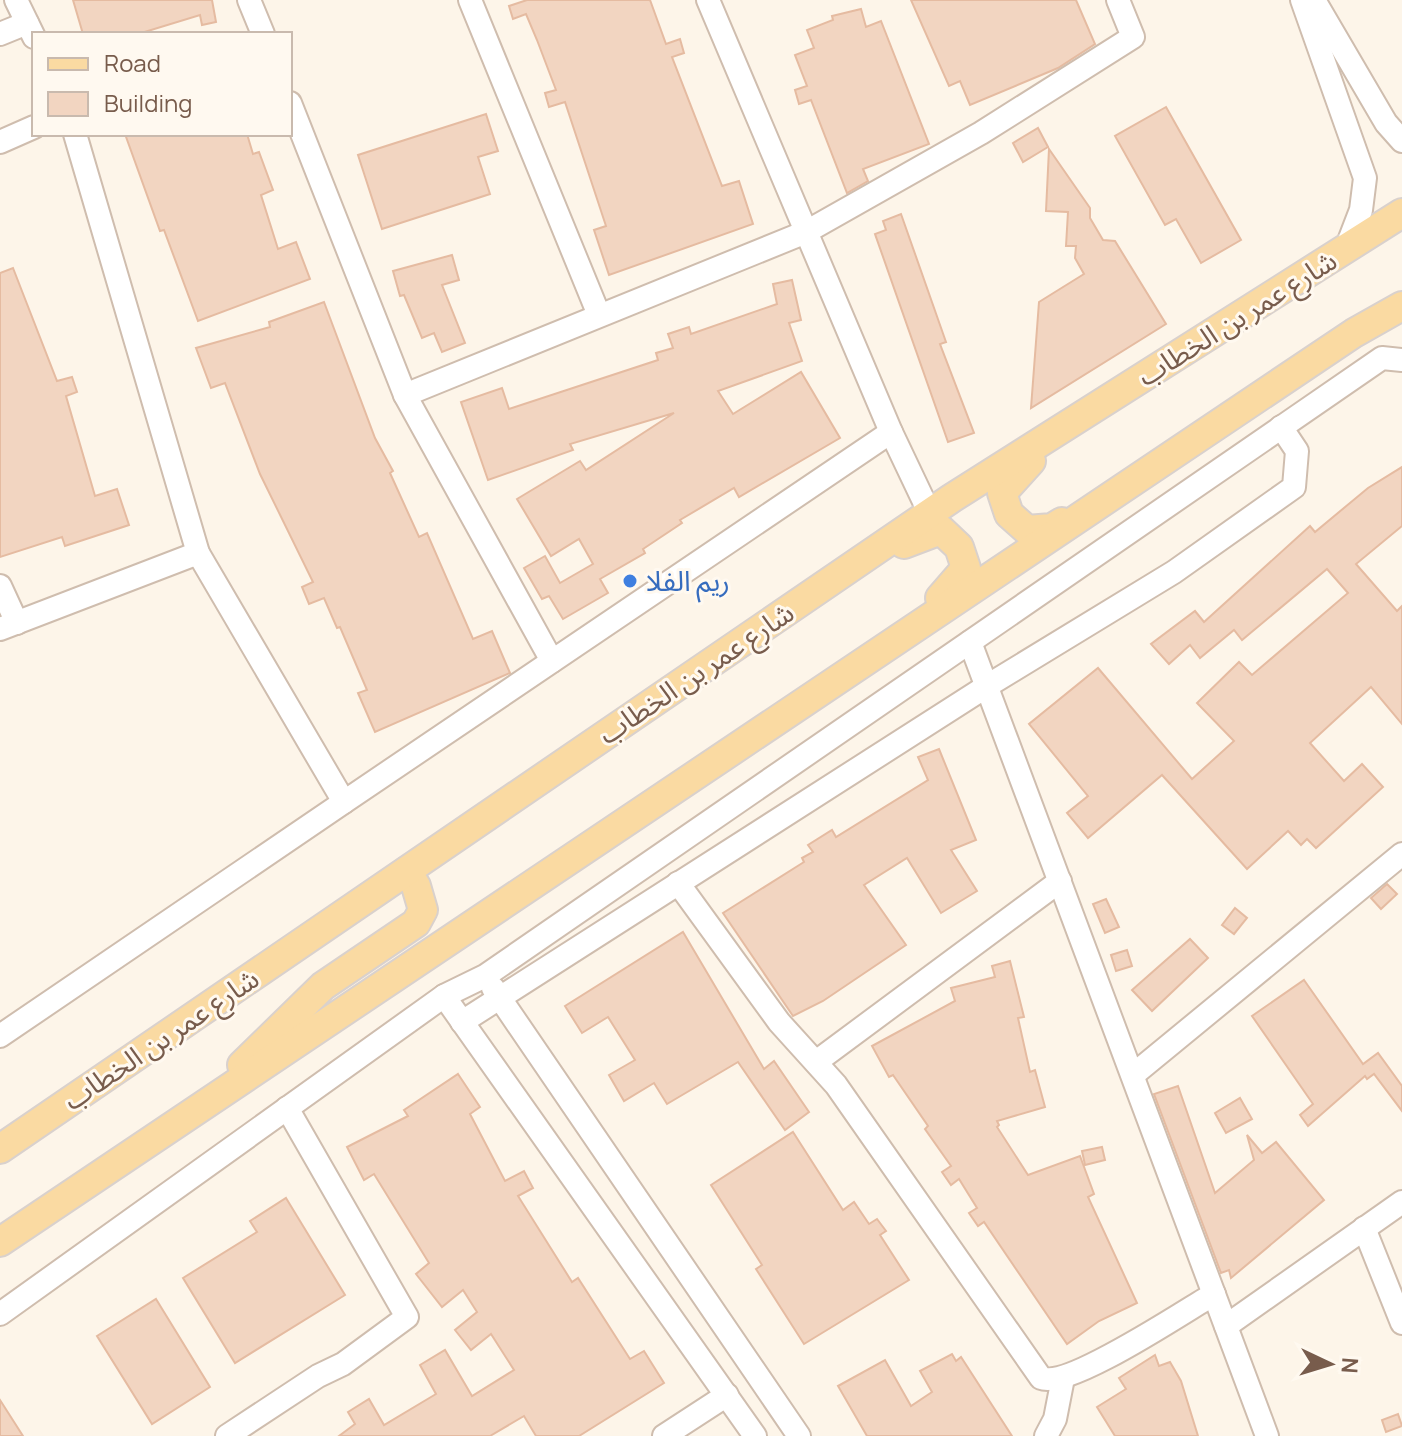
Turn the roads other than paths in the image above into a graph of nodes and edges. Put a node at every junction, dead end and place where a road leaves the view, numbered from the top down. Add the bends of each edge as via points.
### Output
1 (16, 0) edge
2 (249, 0) edge
3 (470, 0) edge
4 (708, 0) edge
5 (1118, 0) edge
6 (1302, 0) edge
7 (1314, 0) edge
8 (31, 30) edge
9 (262, 32) edge
10 (0, 34) edge
11 (292, 108) edge
12 (32, 128) edge
13 (76, 136) edge
14 (1402, 141) edge
15 (0, 142) edge
16 (1402, 213) edge
17 (806, 232) junction
18 (1346, 249) junction
19 (1402, 306) edge
20 (599, 315) junction
21 (1402, 325) edge
22 (1354, 333) junction
23 (1402, 360) edge
24 (405, 395) junction
25 (1106, 401) junction
26 (1281, 427) junction
27 (891, 432) junction
28 (1163, 461) junction
29 (930, 514) junction
30 (198, 553) junction
31 (0, 586) edge
32 (806, 598) junction
33 (8, 626) edge
34 (970, 642) junction
35 (866, 660) junction
36 (552, 661) junction
37 (987, 686) junction
38 (344, 802) junction
39 (1402, 854) edge
40 (407, 871) junction
41 (1060, 881) junction
42 (678, 883) junction
43 (485, 976) junction
44 (444, 996) junction
45 (500, 998) junction
46 (462, 1022) junction
47 (0, 1036) edge
48 (816, 1062) junction
49 (1133, 1075) junction
50 (287, 1108) junction
51 (190, 1116) junction
52 (0, 1149) edge
53 (1402, 1202) edge
54 (1364, 1228) junction
55 (0, 1242) edge
56 (1214, 1294) junction
57 (0, 1314) edge
58 (1402, 1323) edge
59 (1226, 1326) junction
60 (1063, 1378) junction
61 (727, 1395) junction
62 (227, 1436) edge
63 (664, 1436) edge
64 (755, 1436) edge
65 (799, 1436) edge
66 (1046, 1436) edge
67 (1267, 1436) edge

1 - 8 street
2 - 9 street
3 - 20 street
4 - 17 street
5 - 17 street via 1133,37 981,133
6 - 18 street via 1365,178 1361,210
7 - 14 street via 1386,123
8 - 10 street
11 - 24 street
12 - 15 street
13 - 30 street
16 - 18 main road, شارع عمر بن الخطاب
17 - 20 street
17 - 27 street
18 - 25 main road, شارع عمر بن الخطاب
19 - 22 main road
20 - 24 street
21 - 22 main road
22 - 28 main road
23 - 26 street via 1382,358
24 - 36 street
25 - 28 main road via 1023,467 1002,493 1009,514 1027,530 1052,528
25 - 29 main road, شارع عمر بن الخطاب
26 - 34 street
26 - 37 street via 1297,451 1294,487 1174,572
27 - 29 street
27 - 36 street
28 - 35 main road
29 - 32 main road, شارع عمر بن الخطاب
30 - 33 street
30 - 38 street
31 - 33 street
32 - 35 main road via 916,538 941,530 959,547 966,568 952,589
32 - 40 main road, شارع عمر بن الخطاب
34 - 37 street
34 - 43 street
35 - 51 main road
36 - 38 street
37 - 41 street
37 - 42 street
38 - 47 street
39 - 49 street
40 - 51 main road via 423,910 416,923 323,986
40 - 52 main road, شارع عمر بن الخطاب
41 - 48 street
41 - 49 street
42 - 45 street
42 - 48 street via 779,1022
43 - 44 street
43 - 45 street
44 - 46 street
44 - 50 street
45 - 46 street
45 - 65 street
46 - 61 street
48 - 60 street via 1041,1378
49 - 56 street
50 - 57 street
50 - 62 street via 407,1317
51 - 55 main road
53 - 54 street
54 - 58 street
54 - 59 street
56 - 59 street
56 - 60 street
59 - 67 street
60 - 66 street
61 - 63 street
61 - 64 street

